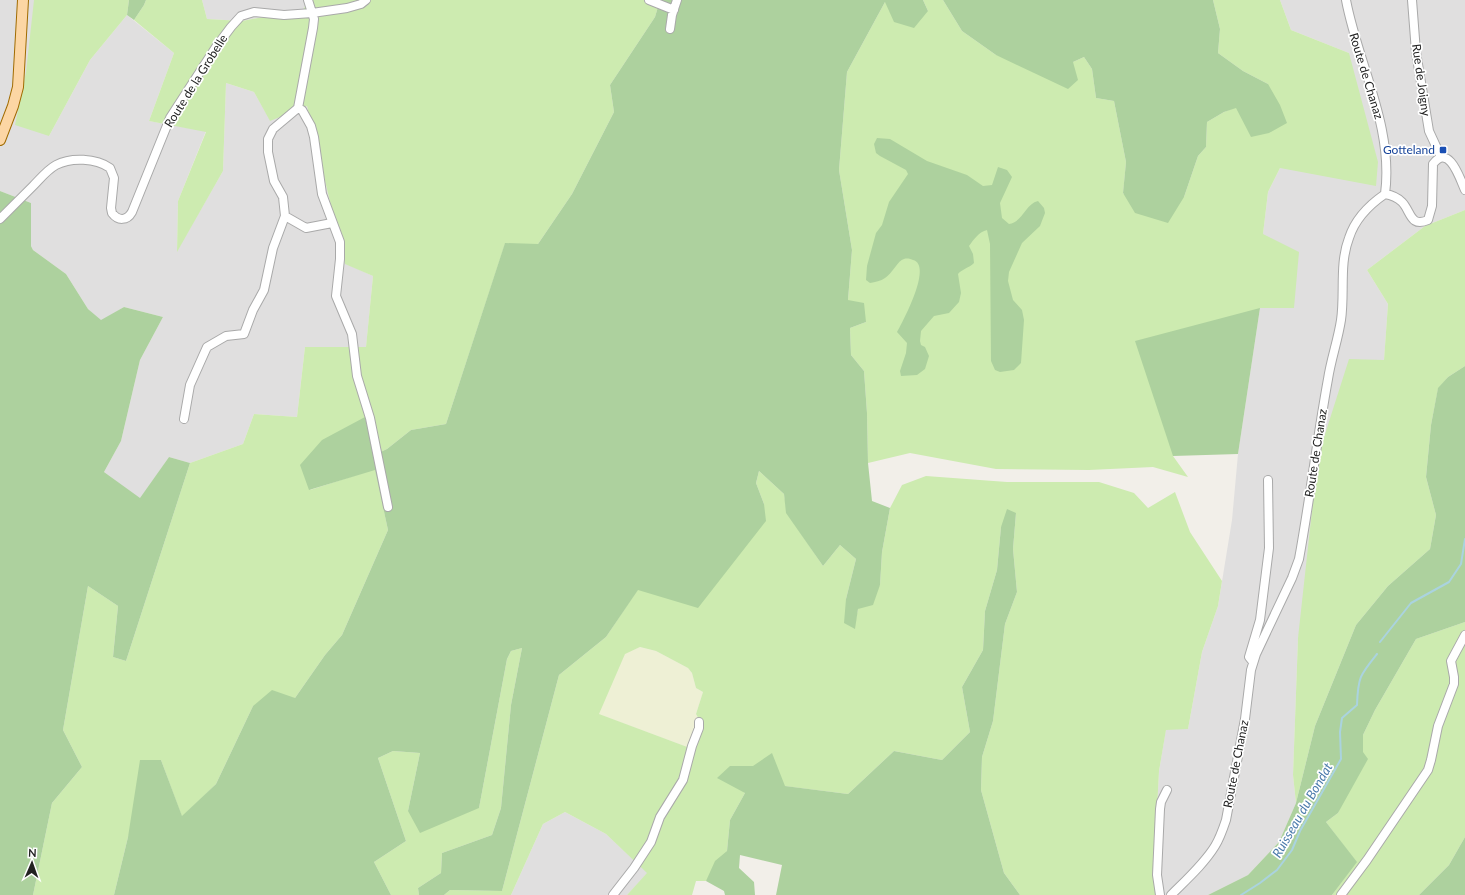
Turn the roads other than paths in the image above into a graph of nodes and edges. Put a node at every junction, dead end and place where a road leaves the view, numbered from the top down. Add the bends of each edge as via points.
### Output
1 (23, 0) edge
2 (29, 0) edge
3 (308, 0) edge
4 (366, 0) edge
5 (649, 0) edge
6 (677, 0) edge
7 (1346, 0) edge
8 (1412, 0) edge
9 (674, 10) junction
10 (312, 13) junction
11 (21, 29) junction
12 (670, 29) dead end
13 (298, 108) junction
14 (0, 140) edge
15 (1441, 157) junction
16 (1465, 190) edge
17 (1385, 194) junction
18 (285, 216) junction
19 (0, 219) edge
20 (332, 223) junction
21 (184, 419) dead end
22 (1268, 480) dead end
23 (388, 508) dead end
24 (1465, 635) edge
25 (1253, 662) junction
26 (698, 722) dead end
27 (1167, 790) dead end
28 (613, 895) edge
29 (1160, 895) edge
30 (1172, 895) edge
31 (1341, 895) edge

1 - 11 main road
2 - 11 main road
3 - 10 street
4 - 10 street, Route de la Grobelle via 352,7
5 - 9 street
6 - 9 street
7 - 17 street, Route de Chanaz via 1381,123 1386,163
8 - 15 street, Rue de Joigny via 1416,52 1428,131
9 - 12 street
10 - 13 street via 313,28
10 - 19 street, Route de la Grobelle via 284,15 254,12 241,16 231,26 170,118 132,212 127,218 119,219 112,213 114,178 110,168 96,162 80,160 56,165
11 - 14 main road via 18,87
13 - 18 street via 274,128 268,139 274,181 283,197
13 - 20 street via 302,110 311,126 322,194
15 - 16 street via 1446,157 1450,161
15 - 17 street via 1433,164 1432,206 1428,220 1416,222 1401,201
17 - 25 street, Route de Chanaz via 1375,200 1362,214 1348,240 1344,257 1342,319 1328,377 1299,559
18 - 20 street via 306,228
18 - 21 street via 273,248 264,290 244,334 226,336 207,347 190,385
20 - 23 street via 340,242 336,296 352,334 357,376 370,418
22 - 25 street via 1269,548 1260,620 1249,657
24 - 31 street via 1451,661 1454,684 1438,726 1428,770
25 - 30 street, Route de Chanaz via 1234,785 1221,835 1205,860
26 - 28 street via 699,728 683,780 660,817 651,842
27 - 29 street via 1160,809 1157,875

